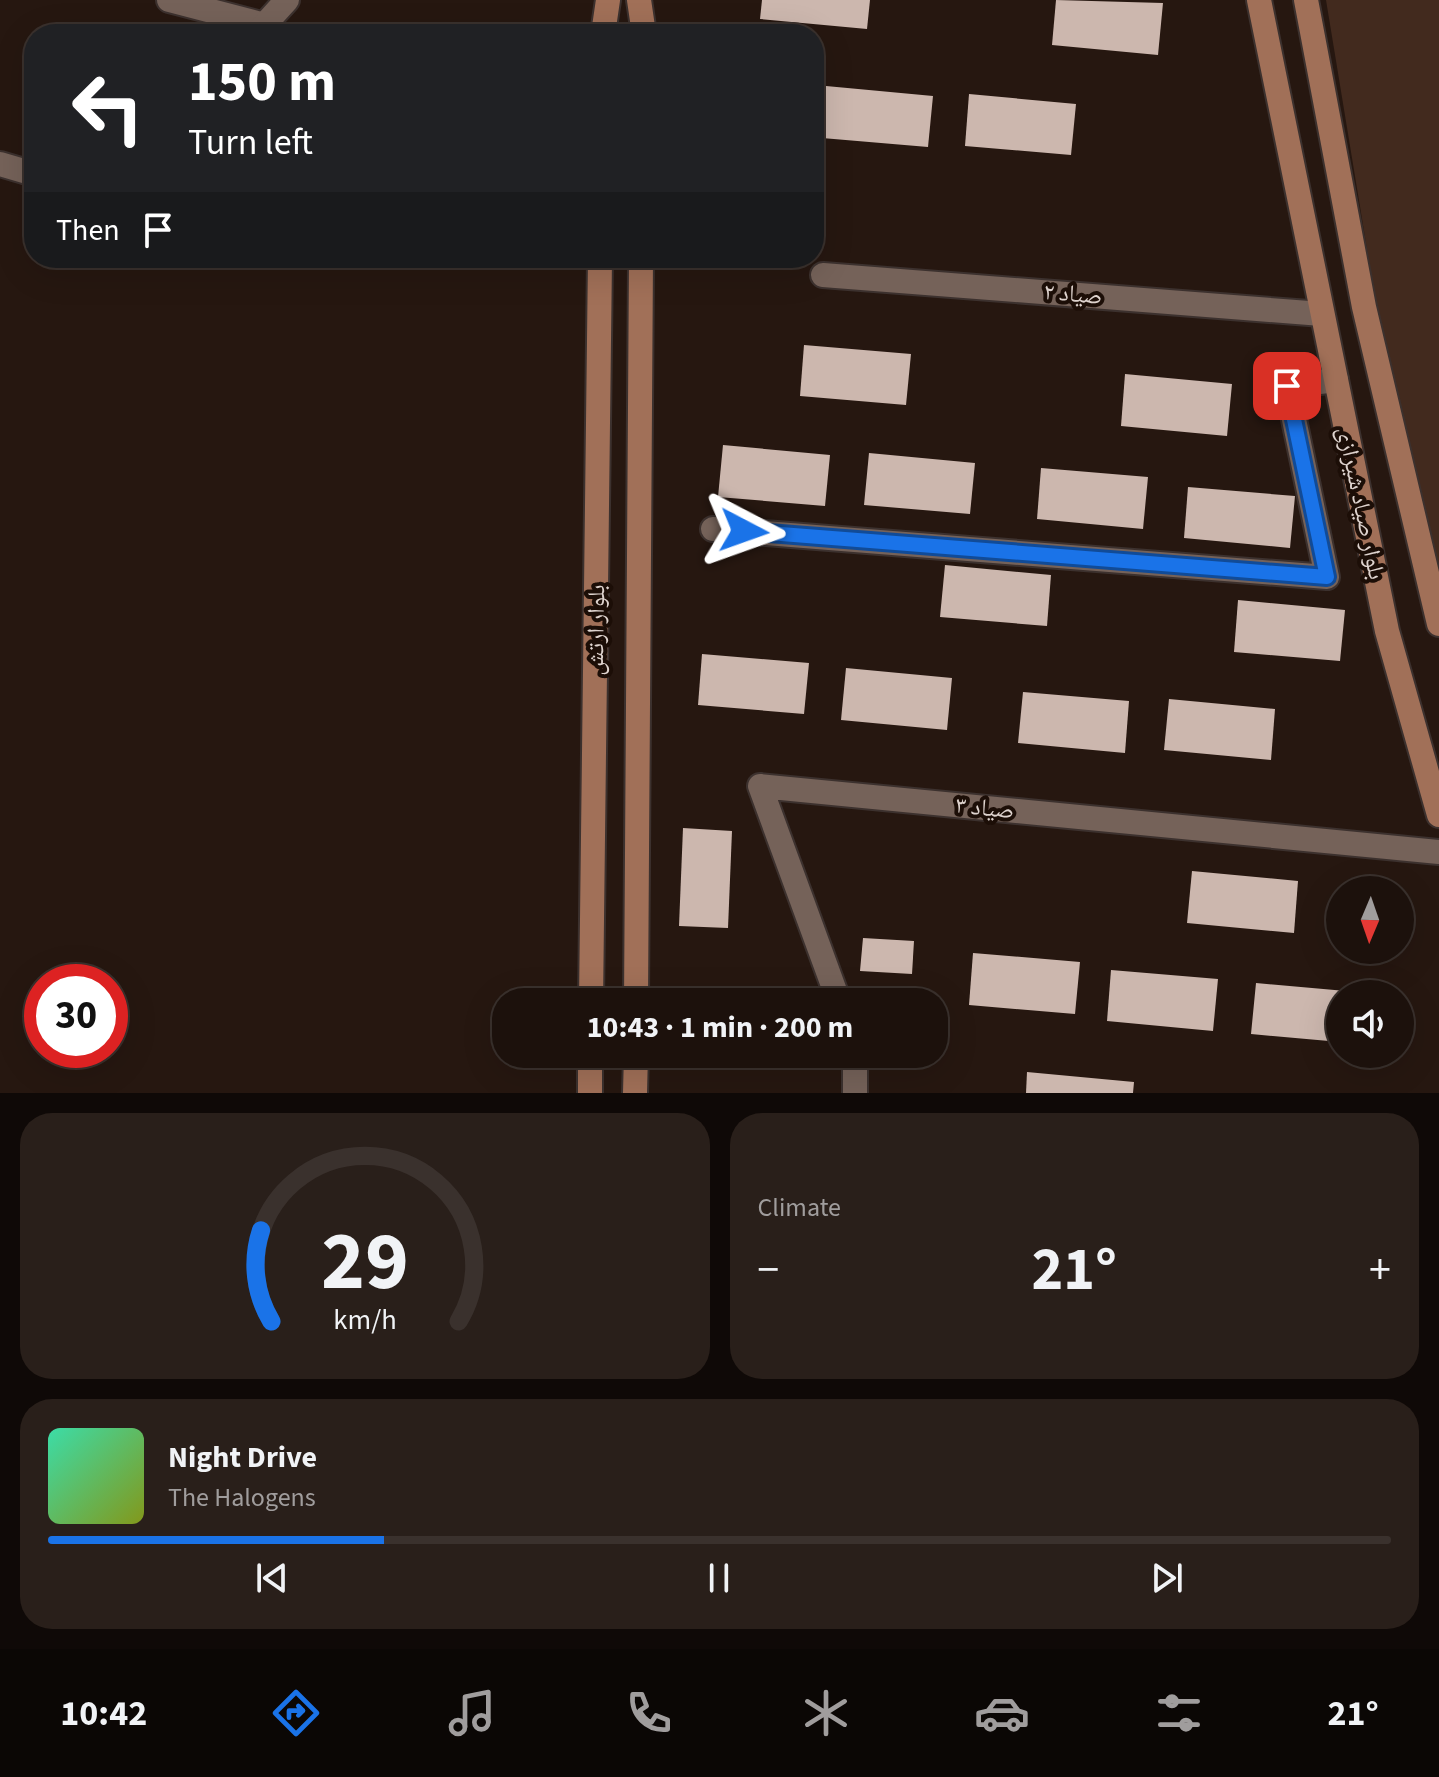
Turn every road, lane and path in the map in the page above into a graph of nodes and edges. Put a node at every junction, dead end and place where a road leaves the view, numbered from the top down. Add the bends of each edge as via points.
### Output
1 (169, 0) edge
2 (287, 0) edge
3 (608, 0) edge
4 (639, 0) edge
5 (1259, 0) edge
6 (1306, 0) edge
7 (245, 24) edge
8 (265, 24) edge
9 (604, 24) edge
10 (643, 24) edge
11 (0, 164) edge
12 (24, 171) edge
13 (600, 268) edge
14 (641, 268) edge
15 (823, 275) dead end
16 (1322, 314) junction
17 (1371, 338) junction
18 (1330, 353) junction
19 (1336, 380) junction
20 (713, 529) dead end
21 (1439, 624) edge
22 (1439, 815) edge
23 (1439, 852) edge
24 (591, 988) edge
25 (636, 988) edge
26 (834, 988) edge
27 (590, 1068) edge
28 (636, 1068) edge
29 (855, 1068) edge
30 (590, 1093) edge
31 (635, 1093) edge
32 (855, 1093) edge

1 - 7 street
2 - 8 street
3 - 9 main road
4 - 10 main road
5 - 16 main road, بلوار صیاد شیرازی
6 - 17 main road, بلوار صیاد شیرازی
11 - 12 street
13 - 24 main road, بلوار ارتش
14 - 25 main road, بلوار ارتش
15 - 16 street, صیاد ۲
16 - 18 main road, بلوار صیاد شیرازی
17 - 18 main road
17 - 21 main road, بلوار صیاد شیرازی
18 - 19 main road, بلوار صیاد شیرازی
19 - 20 street via 1287,386 1327,577
19 - 22 main road, بلوار صیاد شیرازی via 1387,631
23 - 26 street, صیاد ۳ via 760,786
27 - 30 main road
28 - 31 main road
29 - 32 street

